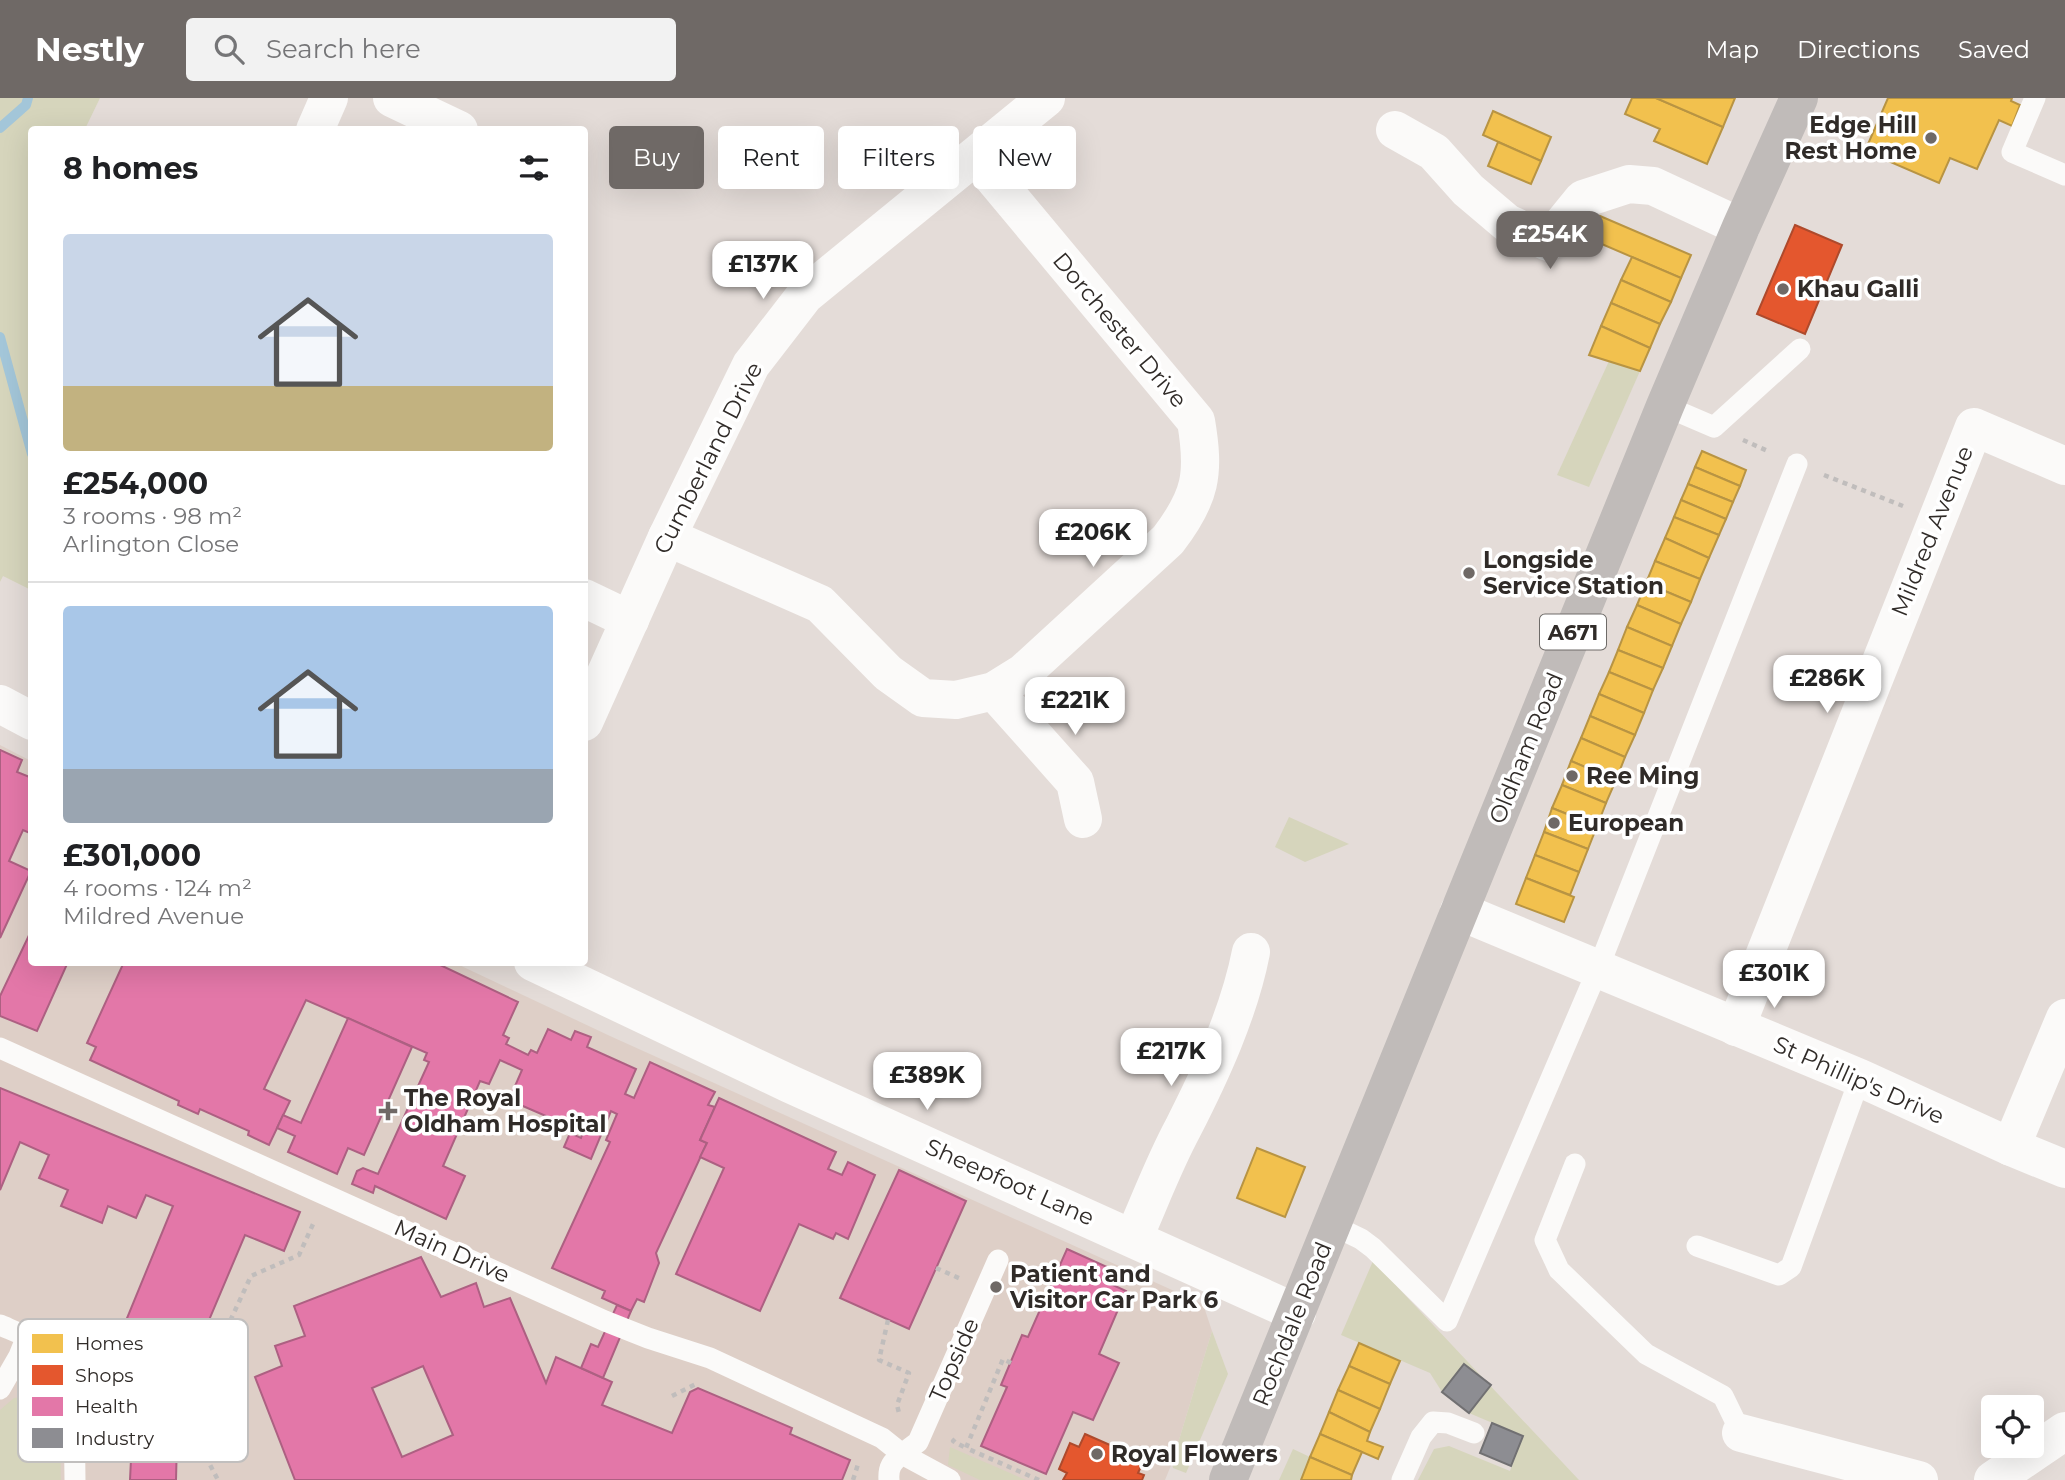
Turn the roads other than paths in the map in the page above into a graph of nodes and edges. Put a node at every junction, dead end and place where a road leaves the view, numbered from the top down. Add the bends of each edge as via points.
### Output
1 (329, 98) edge
2 (392, 98) edge
3 (1046, 98) edge
4 (1799, 98) edge
5 (2035, 98) edge
6 (317, 126) edge
7 (451, 126) edge
8 (1013, 126) edge
9 (1395, 130) dead end
10 (973, 159) edge
11 (2065, 175) edge
12 (1003, 189) edge
13 (1741, 227) junction
14 (1800, 349) dead end
15 (1665, 406) junction
16 (1797, 464) dead end
17 (2065, 466) edge
18 (667, 537) junction
19 (588, 600) edge
20 (630, 620) junction
21 (995, 691) junction
22 (0, 704) edge
23 (588, 713) edge
24 (28, 719) edge
25 (1083, 819) dead end
26 (1459, 911) junction
27 (1251, 952) dead end
28 (541, 966) edge
29 (1598, 969) junction
30 (2065, 1018) edge
31 (1736, 1027) junction
32 (0, 1048) edge
33 (1860, 1078) junction
34 (2011, 1147) junction
35 (1574, 1164) dead end
36 (1356, 1168) joint
37 (2065, 1169) edge
38 (1332, 1225) junction
39 (1134, 1237) junction
40 (1697, 1246) dead end
41 (998, 1260) dead end
42 (1297, 1312) junction
43 (0, 1325) edge
44 (18, 1332) edge
45 (18, 1358) edge
46 (0, 1389) edge
47 (2065, 1431) edge
48 (1474, 1433) dead end
49 (1741, 1433) joint
50 (902, 1454) junction
51 (74, 1462) edge
52 (75, 1480) edge
53 (889, 1480) edge
54 (950, 1480) edge
55 (1228, 1480) edge
56 (1402, 1480) edge
57 (1919, 1480) edge
58 (1993, 1480) edge

1 - 6 street
2 - 7 street
3 - 8 street, Cumberland Drive
4 - 13 main road, Oldham Road / A671
5 - 11 lane via 2012,152
9 - 13 street via 1434,152 1468,190 1507,223 1548,242 1583,200 1629,184 1653,186
10 - 18 street, Cumberland Drive via 804,295 751,365
12 - 21 street, Dorchester Drive via 1196,421 1202,454 1196,495 1168,540 1023,673
13 - 15 main road, Oldham Road / A671
14 - 15 lane via 1714,428
15 - 26 main road, Oldham Road / A671
16 - 29 lane
17 - 31 street, Mildred Avenue via 1974,427
18 - 20 street, Cumberland Drive
18 - 21 street, Dorchester Drive via 820,604 888,673 923,698 956,700
19 - 20 street
20 - 23 street, Cumberland Drive
21 - 25 street via 1075,782
22 - 24 street
26 - 29 street, St Phillip's Drive
26 - 36 main road, Oldham Road / A671
27 - 39 street via 1244,986 1197,1104
28 - 39 street, Sheepfoot Lane via 790,1084
29 - 31 street, St Phillip's Drive
29 - 38 lane via 1447,1321 1373,1248
30 - 34 street
31 - 33 street, St Phillip's Drive
32 - 50 lane, Main Drive via 605,1321 722,1363 882,1438
33 - 34 street, St Phillip's Drive
33 - 40 lane via 1791,1267 1779,1275
34 - 37 street, St Phillip's Drive
35 - 49 lane via 1545,1240 1559,1270 1646,1354 1723,1396
36 - 38 main road, Rochdale Road / A671
38 - 42 main road, Rochdale Road / A671
39 - 42 street, Sheepfoot Lane
41 - 50 lane, Topside via 918,1442
42 - 55 main road, Rochdale Road / A671
43 - 44 lane
45 - 46 lane
47 - 58 street
48 - 56 lane via 1433,1422 1421,1437
49 - 57 street
50 - 53 lane via 892,1461
50 - 54 lane, Main Drive
51 - 52 lane

